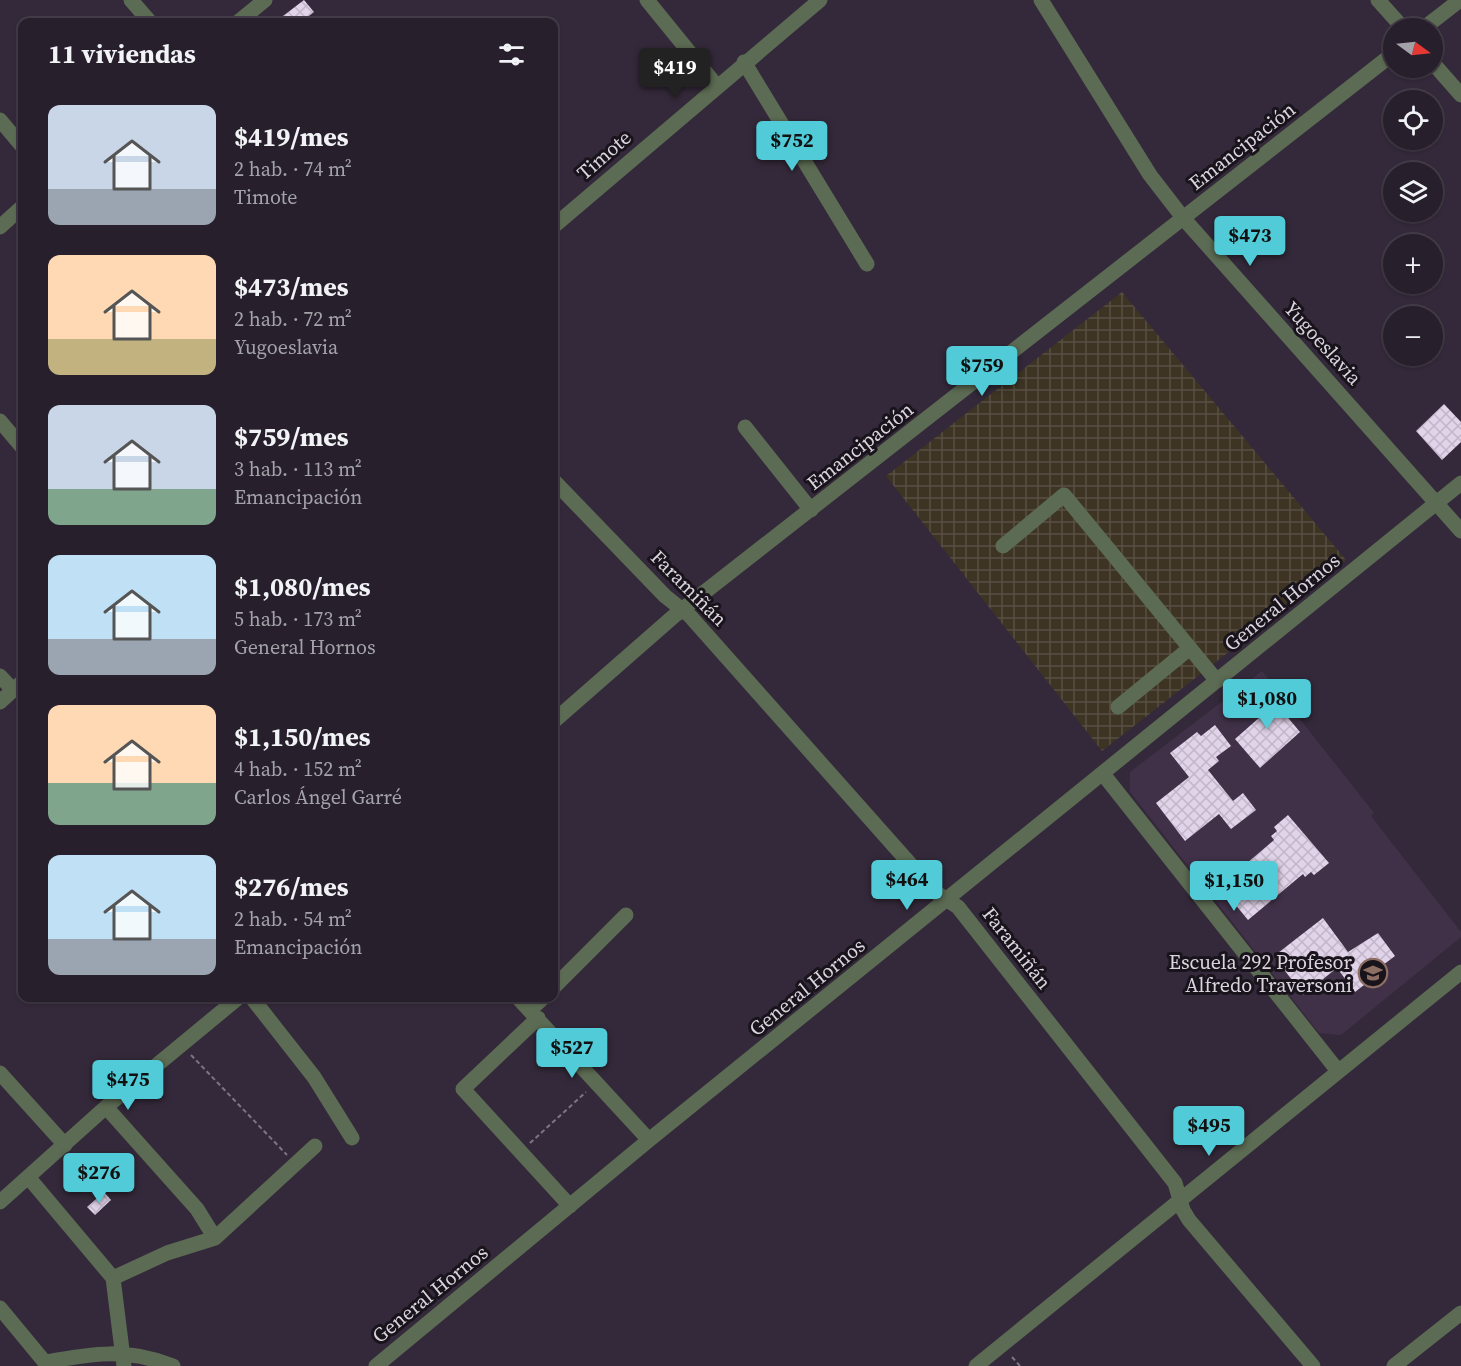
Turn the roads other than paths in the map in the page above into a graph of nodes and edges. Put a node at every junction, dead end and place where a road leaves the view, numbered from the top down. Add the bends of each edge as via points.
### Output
1 (131, 0) edge
2 (265, 0) edge
3 (647, 0) edge
4 (820, 0) edge
5 (1041, 0) edge
6 (1378, 0) edge
7 (1460, 0) edge
8 (147, 18) edge
9 (243, 18) edge
10 (1394, 18) edge
11 (1437, 18) edge
12 (1383, 61) edge
13 (744, 62) junction
14 (1443, 75) edge
15 (717, 85) junction
16 (1461, 95) edge
17 (0, 120) edge
18 (18, 141) edge
19 (18, 211) edge
20 (1184, 219) junction
21 (558, 223) edge
22 (0, 227) edge
23 (867, 264) dead end
24 (0, 421) edge
25 (745, 427) dead end
26 (18, 442) edge
27 (1461, 483) edge
28 (558, 485) edge
29 (1437, 503) junction
30 (811, 510) junction
31 (1461, 531) edge
32 (1003, 546) dead end
33 (683, 611) junction
34 (1190, 648) junction
35 (0, 676) edge
36 (1217, 681) junction
37 (18, 686) edge
38 (0, 702) edge
39 (1118, 707) dead end
40 (558, 718) edge
41 (1104, 774) junction
42 (948, 899) junction
43 (626, 915) dead end
44 (1461, 972) edge
45 (558, 983) edge
46 (233, 1002) edge
47 (255, 1002) edge
48 (522, 1002) edge
49 (541, 1002) edge
50 (534, 1014) junction
51 (1338, 1071) junction
52 (0, 1073) edge
53 (106, 1107) junction
54 (352, 1138) dead end
55 (649, 1140) junction
56 (65, 1144) junction
57 (315, 1146) dead end
58 (29, 1178) junction
59 (1181, 1201) junction
60 (0, 1202) edge
61 (570, 1206) junction
62 (215, 1238) junction
63 (113, 1278) junction
64 (0, 1308) edge
65 (1461, 1313) edge
66 (124, 1359) edge
67 (47, 1364) edge
68 (173, 1366) edge
69 (376, 1366) edge
70 (976, 1366) edge
71 (1313, 1366) edge
72 (1394, 1366) edge

1 - 8 street
2 - 9 street
3 - 15 street
4 - 13 street, Timote
5 - 20 street, Yugoeslavia via 1150,175
6 - 10 street
7 - 11 street
12 - 20 street, Emancipación
13 - 15 street, Timote
13 - 23 street
14 - 16 street
15 - 21 street, Timote
17 - 18 street
19 - 22 street
20 - 29 street, Yugoeslavia
20 - 30 street, Emancipación
24 - 26 street
25 - 30 street
27 - 29 street, General Hornos
28 - 33 street, Faramiñán
29 - 31 street, Yugoeslavia
29 - 36 street, General Hornos
30 - 33 street, Emancipación
32 - 34 street via 1064,495
33 - 40 street, Emancipación
33 - 42 street, Faramiñán via 935,892
34 - 36 street
34 - 39 street
35 - 37 street
36 - 41 street, General Hornos
37 - 38 street
41 - 42 street, General Hornos
41 - 51 street
42 - 55 street, General Hornos
42 - 59 street, Faramiñán via 1175,1183
43 - 45 street
44 - 51 street
46 - 53 street
47 - 54 street via 314,1077
48 - 50 street
49 - 50 street
50 - 55 street
50 - 61 street via 463,1089
51 - 59 street
52 - 56 street
53 - 56 street
53 - 62 street via 197,1209
55 - 61 street, General Hornos
56 - 58 street
57 - 62 street
58 - 60 street
58 - 63 street
59 - 70 street
59 - 71 street, Faramiñán via 1189,1220
61 - 69 street, General Hornos
62 - 63 street via 166,1253
63 - 66 street
64 - 67 street
65 - 72 street
66 - 67 street
66 - 68 street via 152,1358

